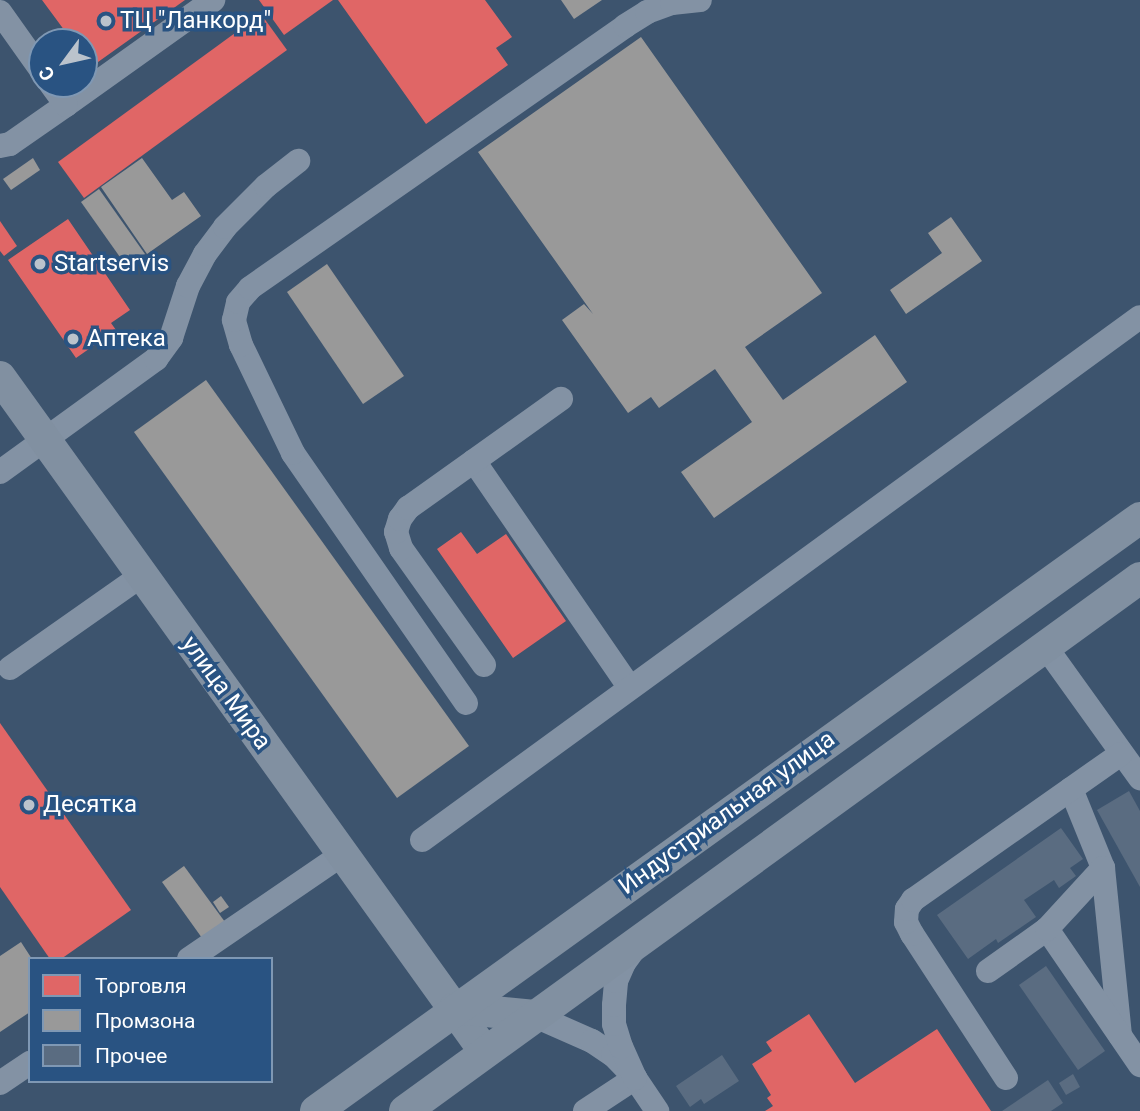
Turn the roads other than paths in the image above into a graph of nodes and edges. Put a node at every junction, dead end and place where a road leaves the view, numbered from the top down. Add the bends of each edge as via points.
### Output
1 (213, 0) edge
2 (700, 0) edge
3 (0, 12) edge
4 (28, 52) edge
5 (61, 98) edge
6 (66, 105) junction
7 (0, 146) edge
8 (298, 161) dead end
9 (1140, 317) edge
10 (0, 377) edge
11 (561, 399) dead end
12 (45, 440) junction
13 (474, 461) junction
14 (0, 472) edge
15 (1140, 518) edge
16 (141, 576) junction
17 (1140, 578) edge
18 (1045, 646) junction
19 (484, 666) dead end
20 (10, 668) dead end
21 (630, 688) junction
22 (466, 702) dead end
23 (1121, 754) junction
24 (1140, 778) edge
25 (1071, 789) junction
26 (422, 840) dead end
27 (343, 854) junction
28 (1102, 868) junction
29 (1047, 929) junction
30 (641, 940) junction
31 (191, 957) edge
32 (988, 971) dead end
33 (455, 1008) junction
34 (535, 1016) junction
35 (1120, 1035) junction
36 (485, 1052) junction
37 (28, 1064) edge
38 (1140, 1065) edge
39 (635, 1077) junction
40 (1006, 1078) dead end
41 (0, 1083) edge
42 (316, 1111) edge
43 (405, 1111) edge
44 (585, 1111) edge
45 (657, 1111) edge

1 - 6 street
2 - 22 street via 672,3 625,26 250,288 238,302 234,320 241,345 293,453
3 - 4 street
5 - 6 street
6 - 7 street via 10,144
8 - 12 street via 266,186 212,245 188,286 171,338 156,359
9 - 21 street
10 - 12 main road, улица Мира
11 - 13 street
12 - 14 street
12 - 16 main road, улица Мира
13 - 19 street via 408,508 396,532 401,548
13 - 21 street
15 - 33 main road, Индустриальная улица
16 - 20 street
16 - 27 main road, улица Мира
17 - 18 main road
18 - 23 street
18 - 30 main road
21 - 26 street
23 - 24 street
23 - 25 street
25 - 28 street
25 - 40 street via 913,900 907,909 906,922 912,934
27 - 31 street
27 - 33 main road, улица Мира
28 - 29 street
28 - 35 street
29 - 32 street
29 - 35 street
30 - 34 main road
30 - 39 street via 616,981 614,1005 614,1024
33 - 34 main road
33 - 36 main road, улица Мира
33 - 42 main road, Индустриальная улица
34 - 36 main road
34 - 39 street via 592,1041
35 - 38 street
36 - 43 main road
37 - 41 street
39 - 44 street
39 - 45 street

